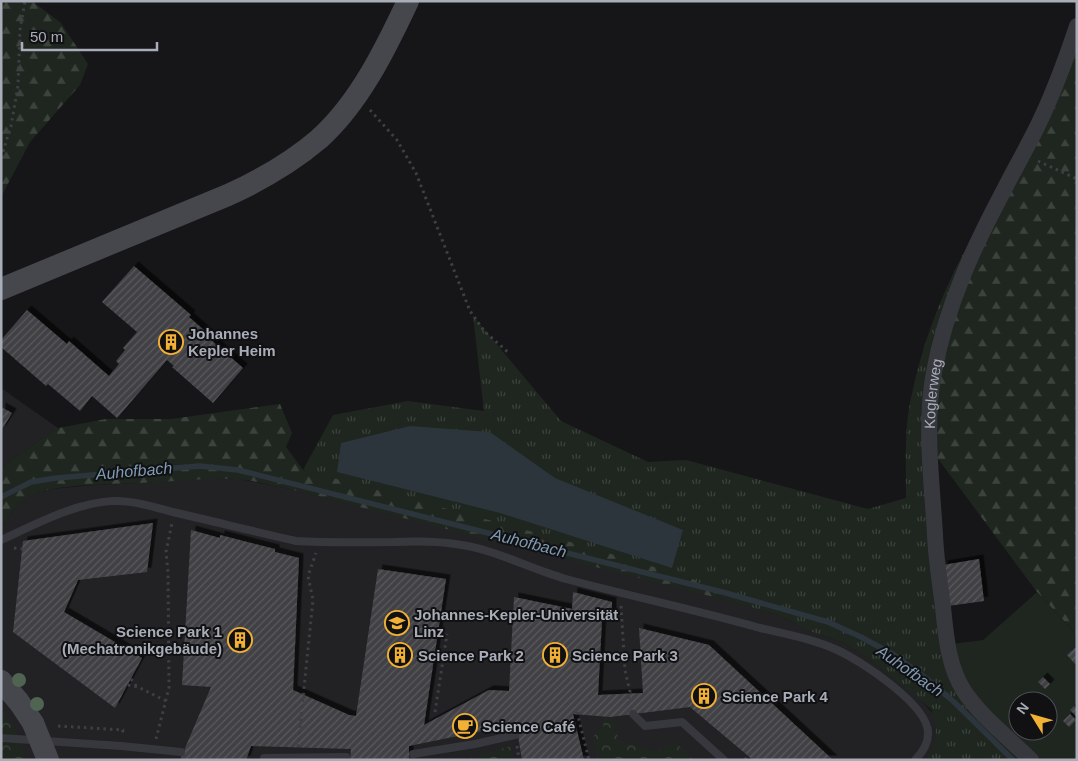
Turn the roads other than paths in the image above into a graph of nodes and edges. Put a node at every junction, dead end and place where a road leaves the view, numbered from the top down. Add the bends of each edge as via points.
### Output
1 (408, 1) edge
2 (1077, 26) edge
3 (1, 289) edge
4 (1, 540) edge
5 (1, 681) edge
6 (633, 714) dead end
7 (515, 735) dead end
8 (1, 738) edge
9 (163, 751) junction
10 (181, 752) dead end
11 (413, 754) dead end
12 (346, 757) dead end
13 (264, 758) dead end
14 (48, 760) edge
15 (159, 760) edge
16 (724, 760) edge
17 (915, 760) edge
18 (1031, 760) edge

1 - 3 street via 384,49 344,112 320,138 289,162 250,185
2 - 18 street, Koglerweg via 1055,86 959,284 940,342 930,408 936,556 952,665 958,681 975,705
4 - 17 lane via 73,510 114,501 144,505 296,541 429,541 486,550 566,578 734,620 837,650 882,677 912,702 926,720 928,734 924,751
5 - 14 street, bridge via 33,724
6 - 16 lane via 645,726 682,722
7 - 11 lane
8 - 9 lane
9 - 10 lane
9 - 15 lane
12 - 13 lane

